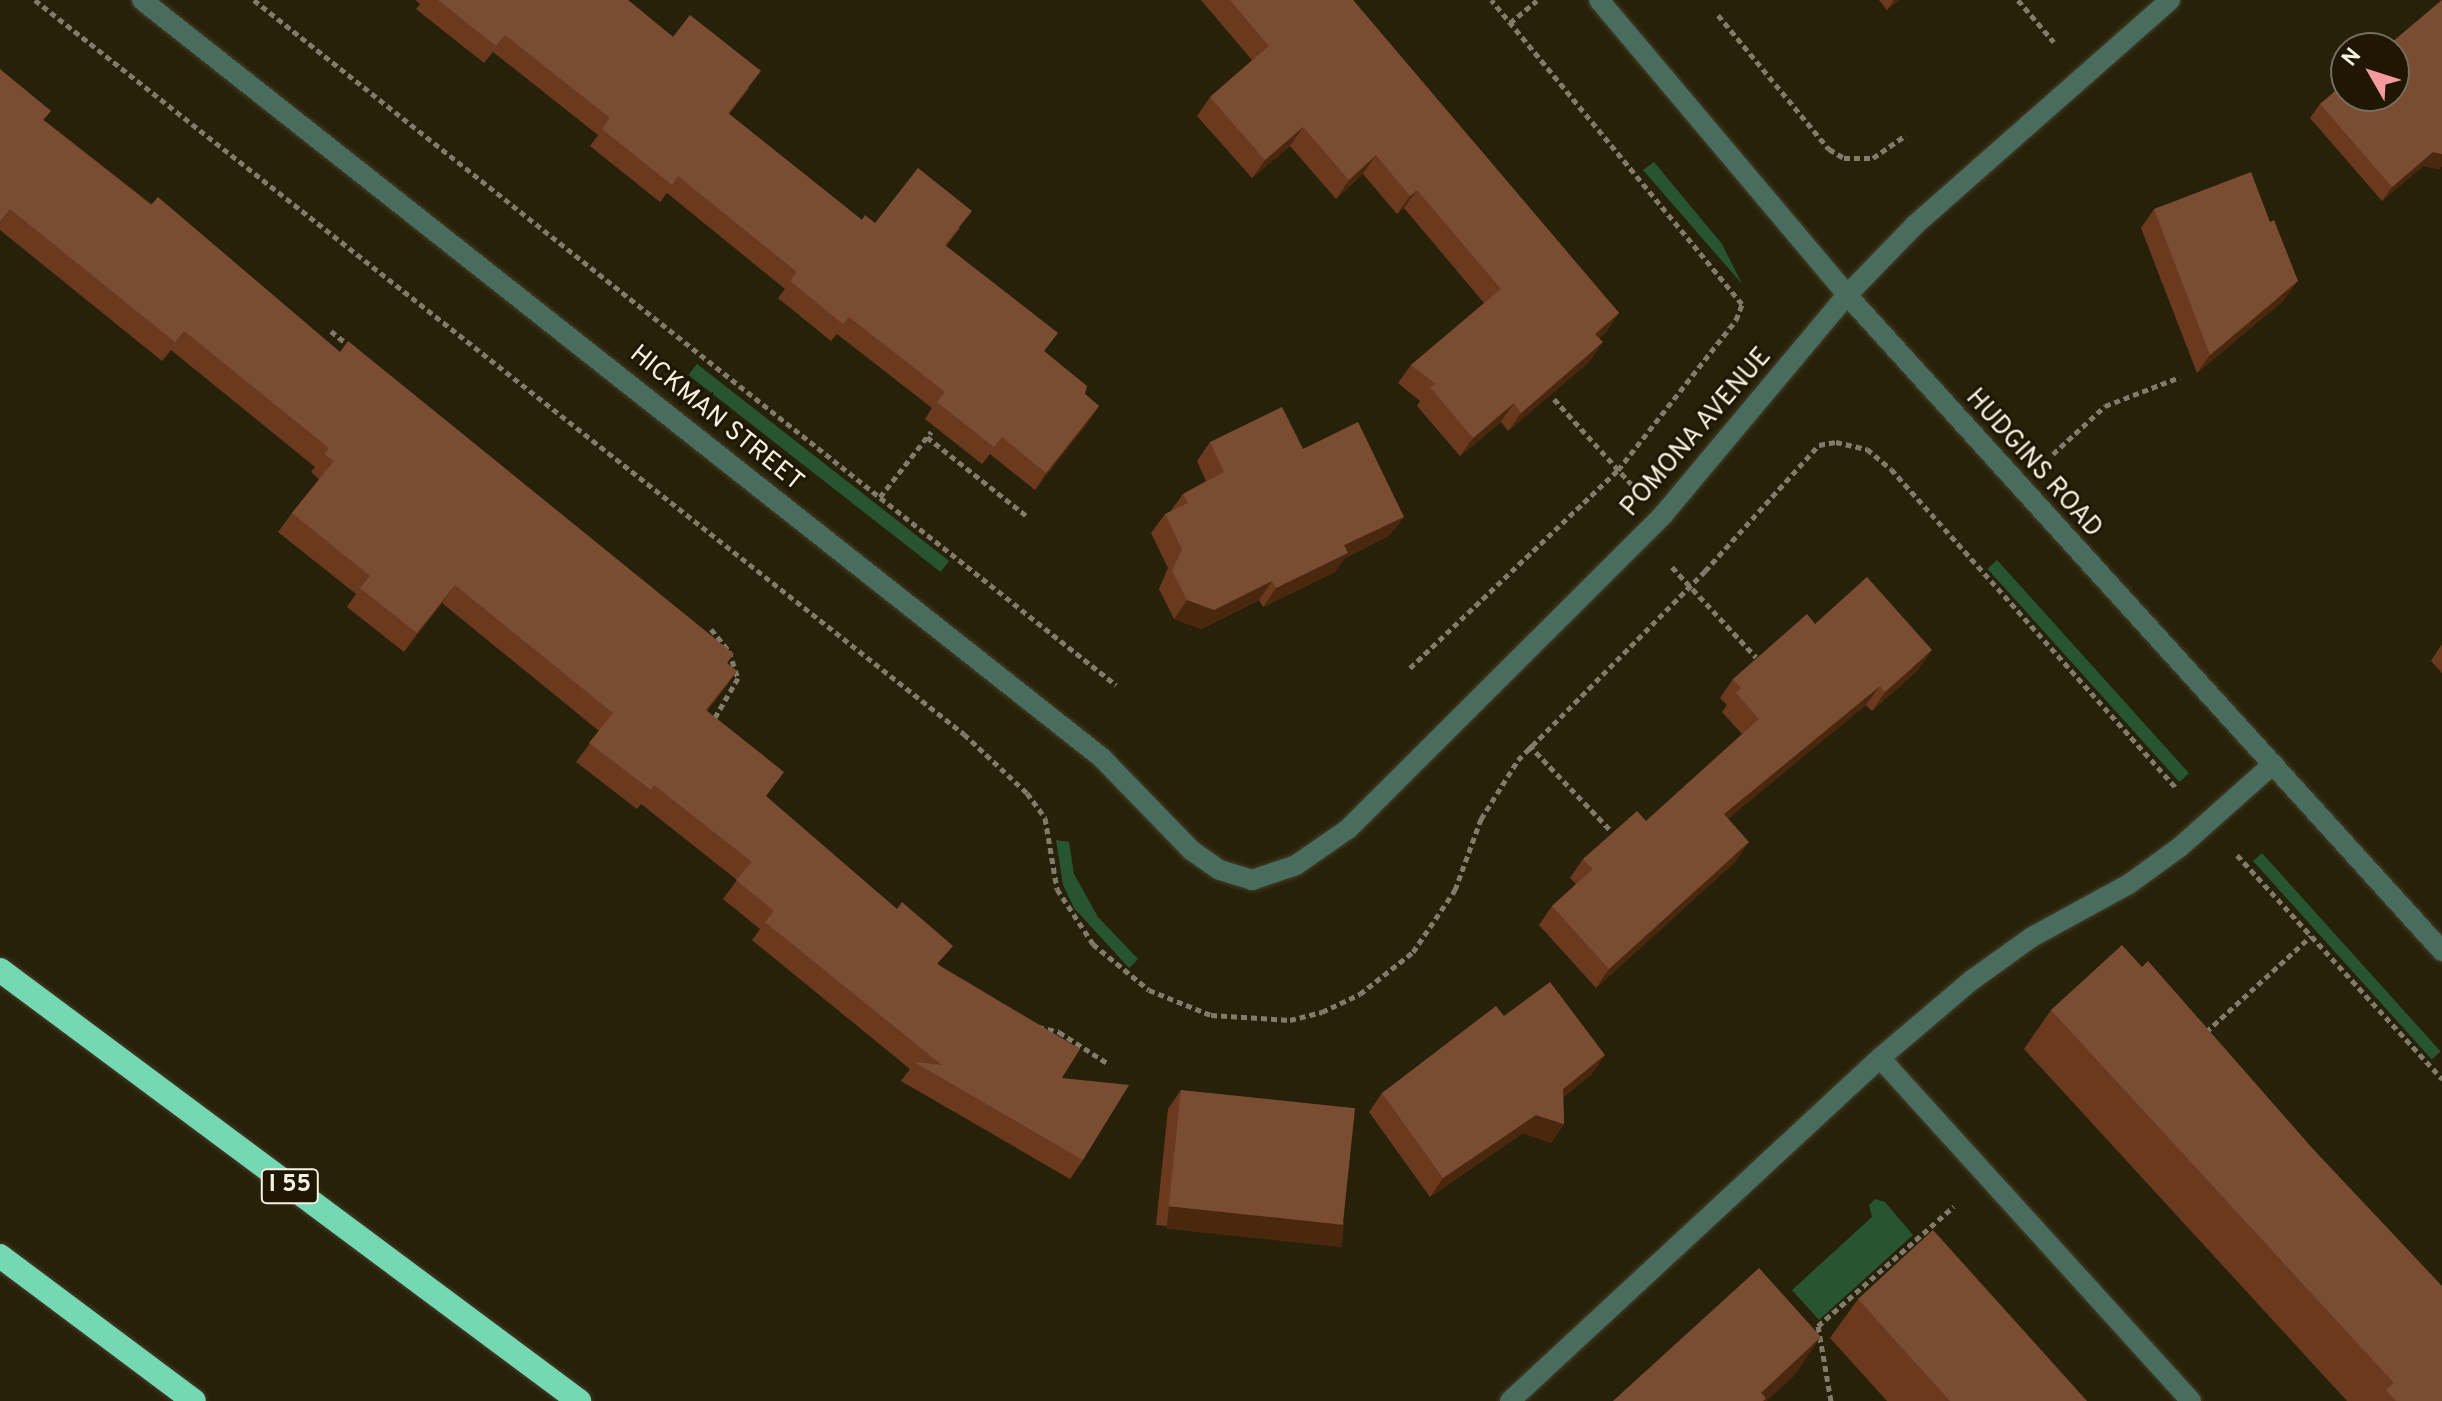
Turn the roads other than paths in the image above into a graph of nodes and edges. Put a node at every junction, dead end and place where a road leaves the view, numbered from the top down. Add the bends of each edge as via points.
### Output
1 (142, 0) edge
2 (1599, 0) edge
3 (2170, 0) edge
4 (1847, 295) junction
5 (2273, 764) junction
6 (1252, 880) joint
7 (2442, 951) edge
8 (0, 970) edge
9 (1880, 1058) junction
10 (0, 1256) edge
11 (194, 1401) edge
12 (579, 1401) edge
13 (1510, 1401) edge
14 (2191, 1401) edge

1 - 6 street, HICKMAN STREET via 1102,758 1191,850 1220,870
2 - 4 street, HUDGINS ROAD
3 - 4 street, POMONA AVENUE via 1915,225
4 - 5 street, HUDGINS ROAD
4 - 6 street, POMONA AVENUE via 1663,515 1348,829 1296,865
5 - 7 street, HUDGINS ROAD
5 - 9 street via 2129,884 2032,937
8 - 12 highway, I 55
9 - 13 street
9 - 14 street
10 - 11 highway

